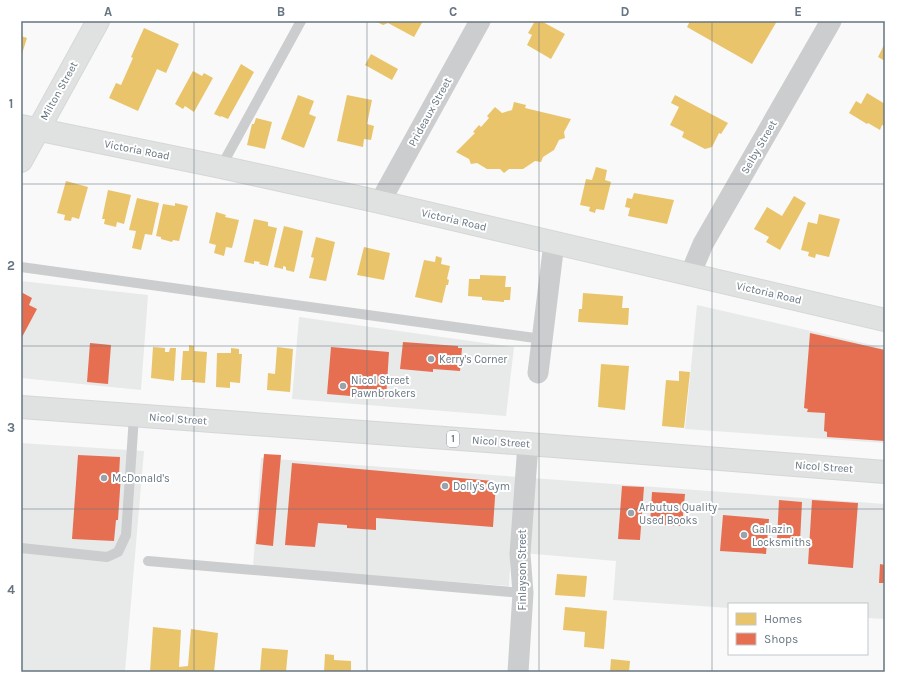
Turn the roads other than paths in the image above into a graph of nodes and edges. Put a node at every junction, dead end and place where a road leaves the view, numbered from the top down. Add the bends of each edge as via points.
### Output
1 (98, 21) edge
2 (301, 21) edge
3 (480, 21) edge
4 (831, 21) edge
5 (29, 128) edge
6 (21, 161) edge
7 (221, 167) junction
8 (380, 202) junction
9 (554, 243) junction
10 (21, 267) edge
11 (690, 275) junction
12 (885, 320) edge
13 (542, 339) junction
14 (538, 373) dead end
15 (21, 407) edge
16 (134, 416) junction
17 (528, 444) junction
18 (885, 472) edge
19 (21, 548) edge
20 (148, 561) dead end
21 (523, 593) junction
22 (518, 672) edge

1 - 5 main road, Milton Street
2 - 7 lane
3 - 8 street, Prideaux Street
4 - 11 street, Selby Street via 703,244
5 - 6 main road, Milton Street
5 - 7 main road, Victoria Road
7 - 8 main road, Victoria Road
8 - 9 main road, Victoria Road
9 - 11 main road, Victoria Road
9 - 13 street
10 - 13 lane
11 - 12 main road, Victoria Road
13 - 14 street
15 - 16 main road, Nicol Street / 1
16 - 17 main road, Nicol Street / 1
16 - 19 lane via 126,535 118,552 107,557
17 - 18 main road, Nicol Street / 1
17 - 21 street, Finlayson Street via 520,554
20 - 21 lane
21 - 22 street, Finlayson Street

